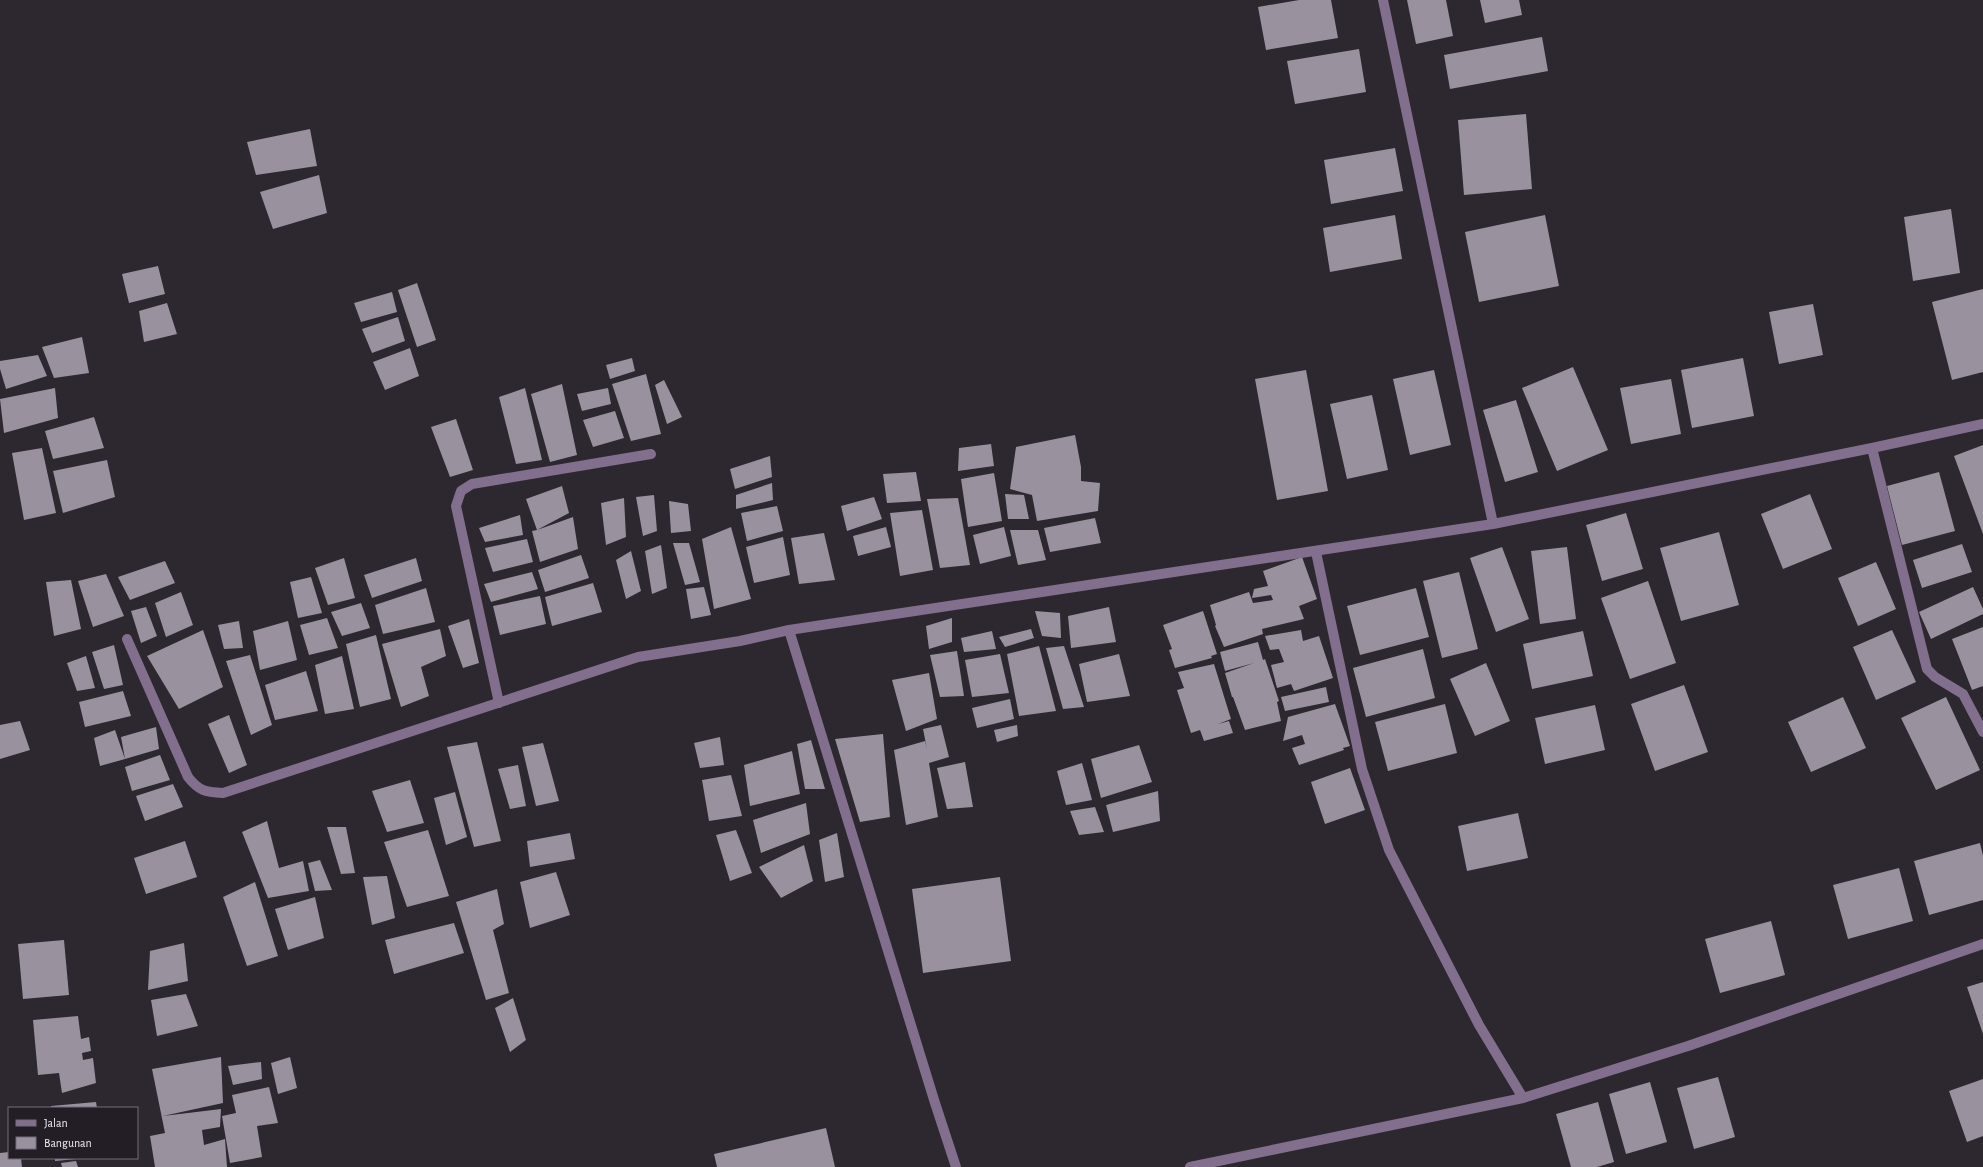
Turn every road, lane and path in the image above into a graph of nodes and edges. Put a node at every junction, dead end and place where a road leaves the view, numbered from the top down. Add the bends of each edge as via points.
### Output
1 (1383, 0) edge
2 (1983, 424) edge
3 (1872, 448) junction
4 (651, 454) dead end
5 (1494, 524) junction
6 (1316, 552) junction
7 (789, 630) junction
8 (127, 639) dead end
9 (500, 703) junction
10 (1983, 732) edge
11 (1983, 944) edge
12 (1523, 1098) junction
13 (956, 1167) edge
14 (1190, 1167) edge

1 - 5 street
2 - 3 street
3 - 5 street
3 - 10 street via 1927,668 1935,677 1963,694
4 - 9 street via 472,484 461,491 456,506
5 - 6 street
6 - 7 street
6 - 12 street via 1362,769 1386,843 1458,987
7 - 9 street via 740,641 638,657
7 - 13 street via 934,1103
8 - 9 street via 188,777 196,788 208,792 223,793
11 - 12 street via 1688,1046
12 - 14 street

